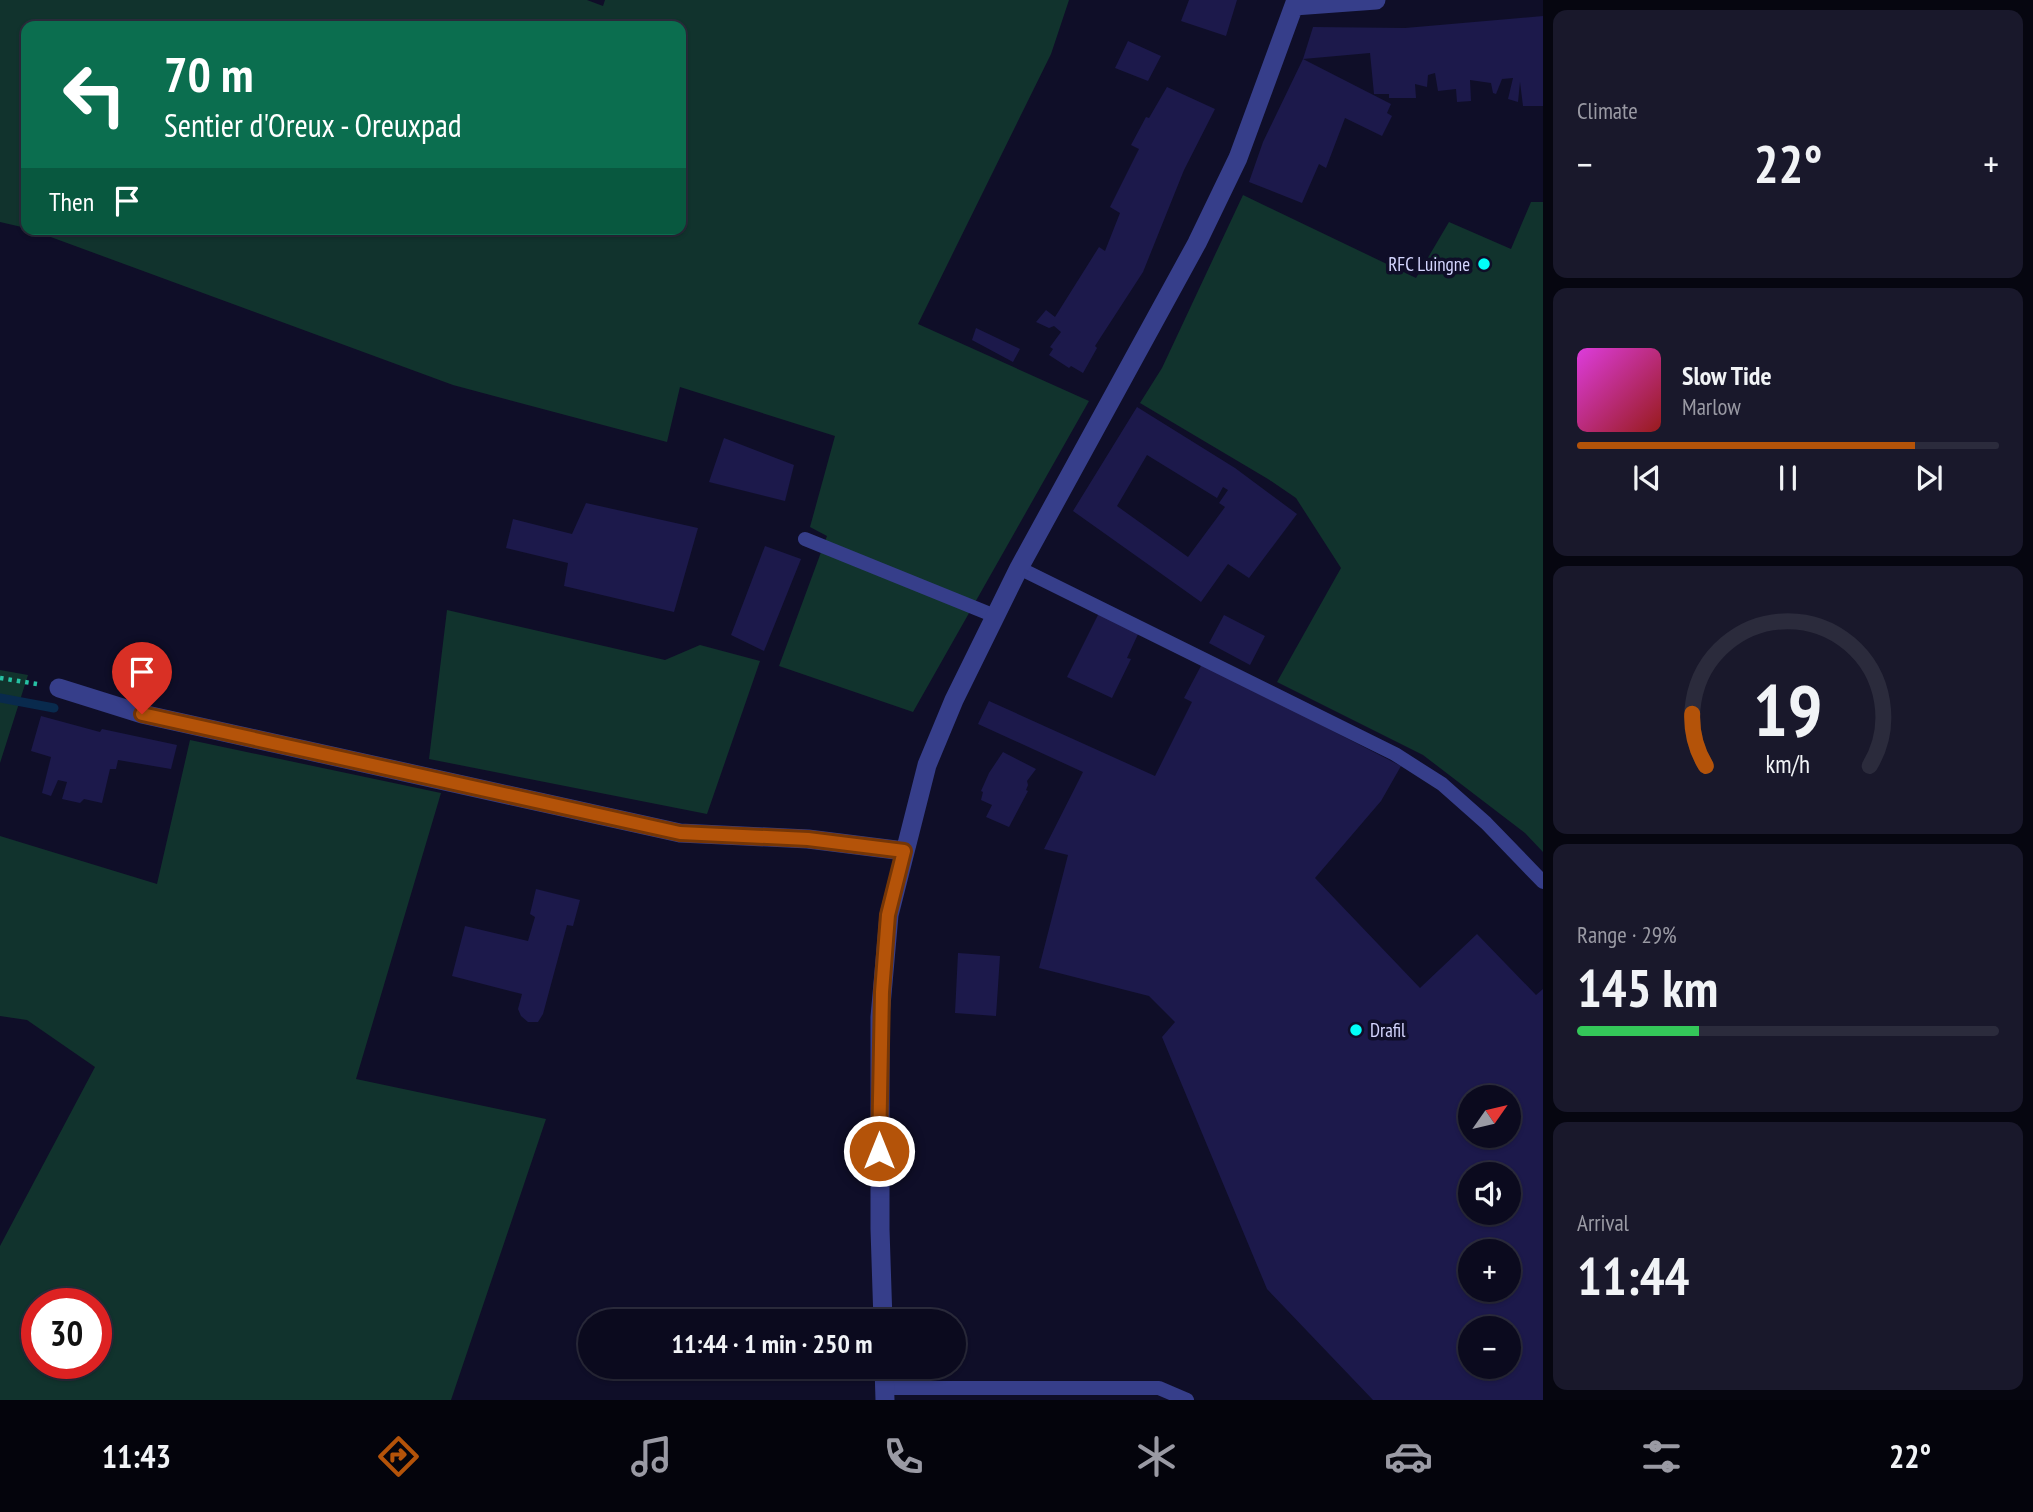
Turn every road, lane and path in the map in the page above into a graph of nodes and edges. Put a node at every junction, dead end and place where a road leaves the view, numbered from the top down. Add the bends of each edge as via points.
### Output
1 (1376, 0) edge
2 (1295, 3) edge
3 (805, 539) dead end
4 (1019, 568) junction
5 (995, 616) junction
6 (0, 678) edge
7 (59, 688) joint
8 (904, 851) junction
9 (1543, 882) edge
10 (883, 1309) edge
11 (885, 1394) edge
12 (1187, 1400) edge

1 - 2 street
2 - 4 street via 1238,158 1203,231
3 - 5 lane
4 - 5 street
4 - 9 lane via 1395,754 1451,792
5 - 8 street via 927,765
6 - 7 path
7 - 8 street via 142,714 680,833 808,839
8 - 10 street via 888,915 880,1017
11 - 12 lane via 1159,1388

